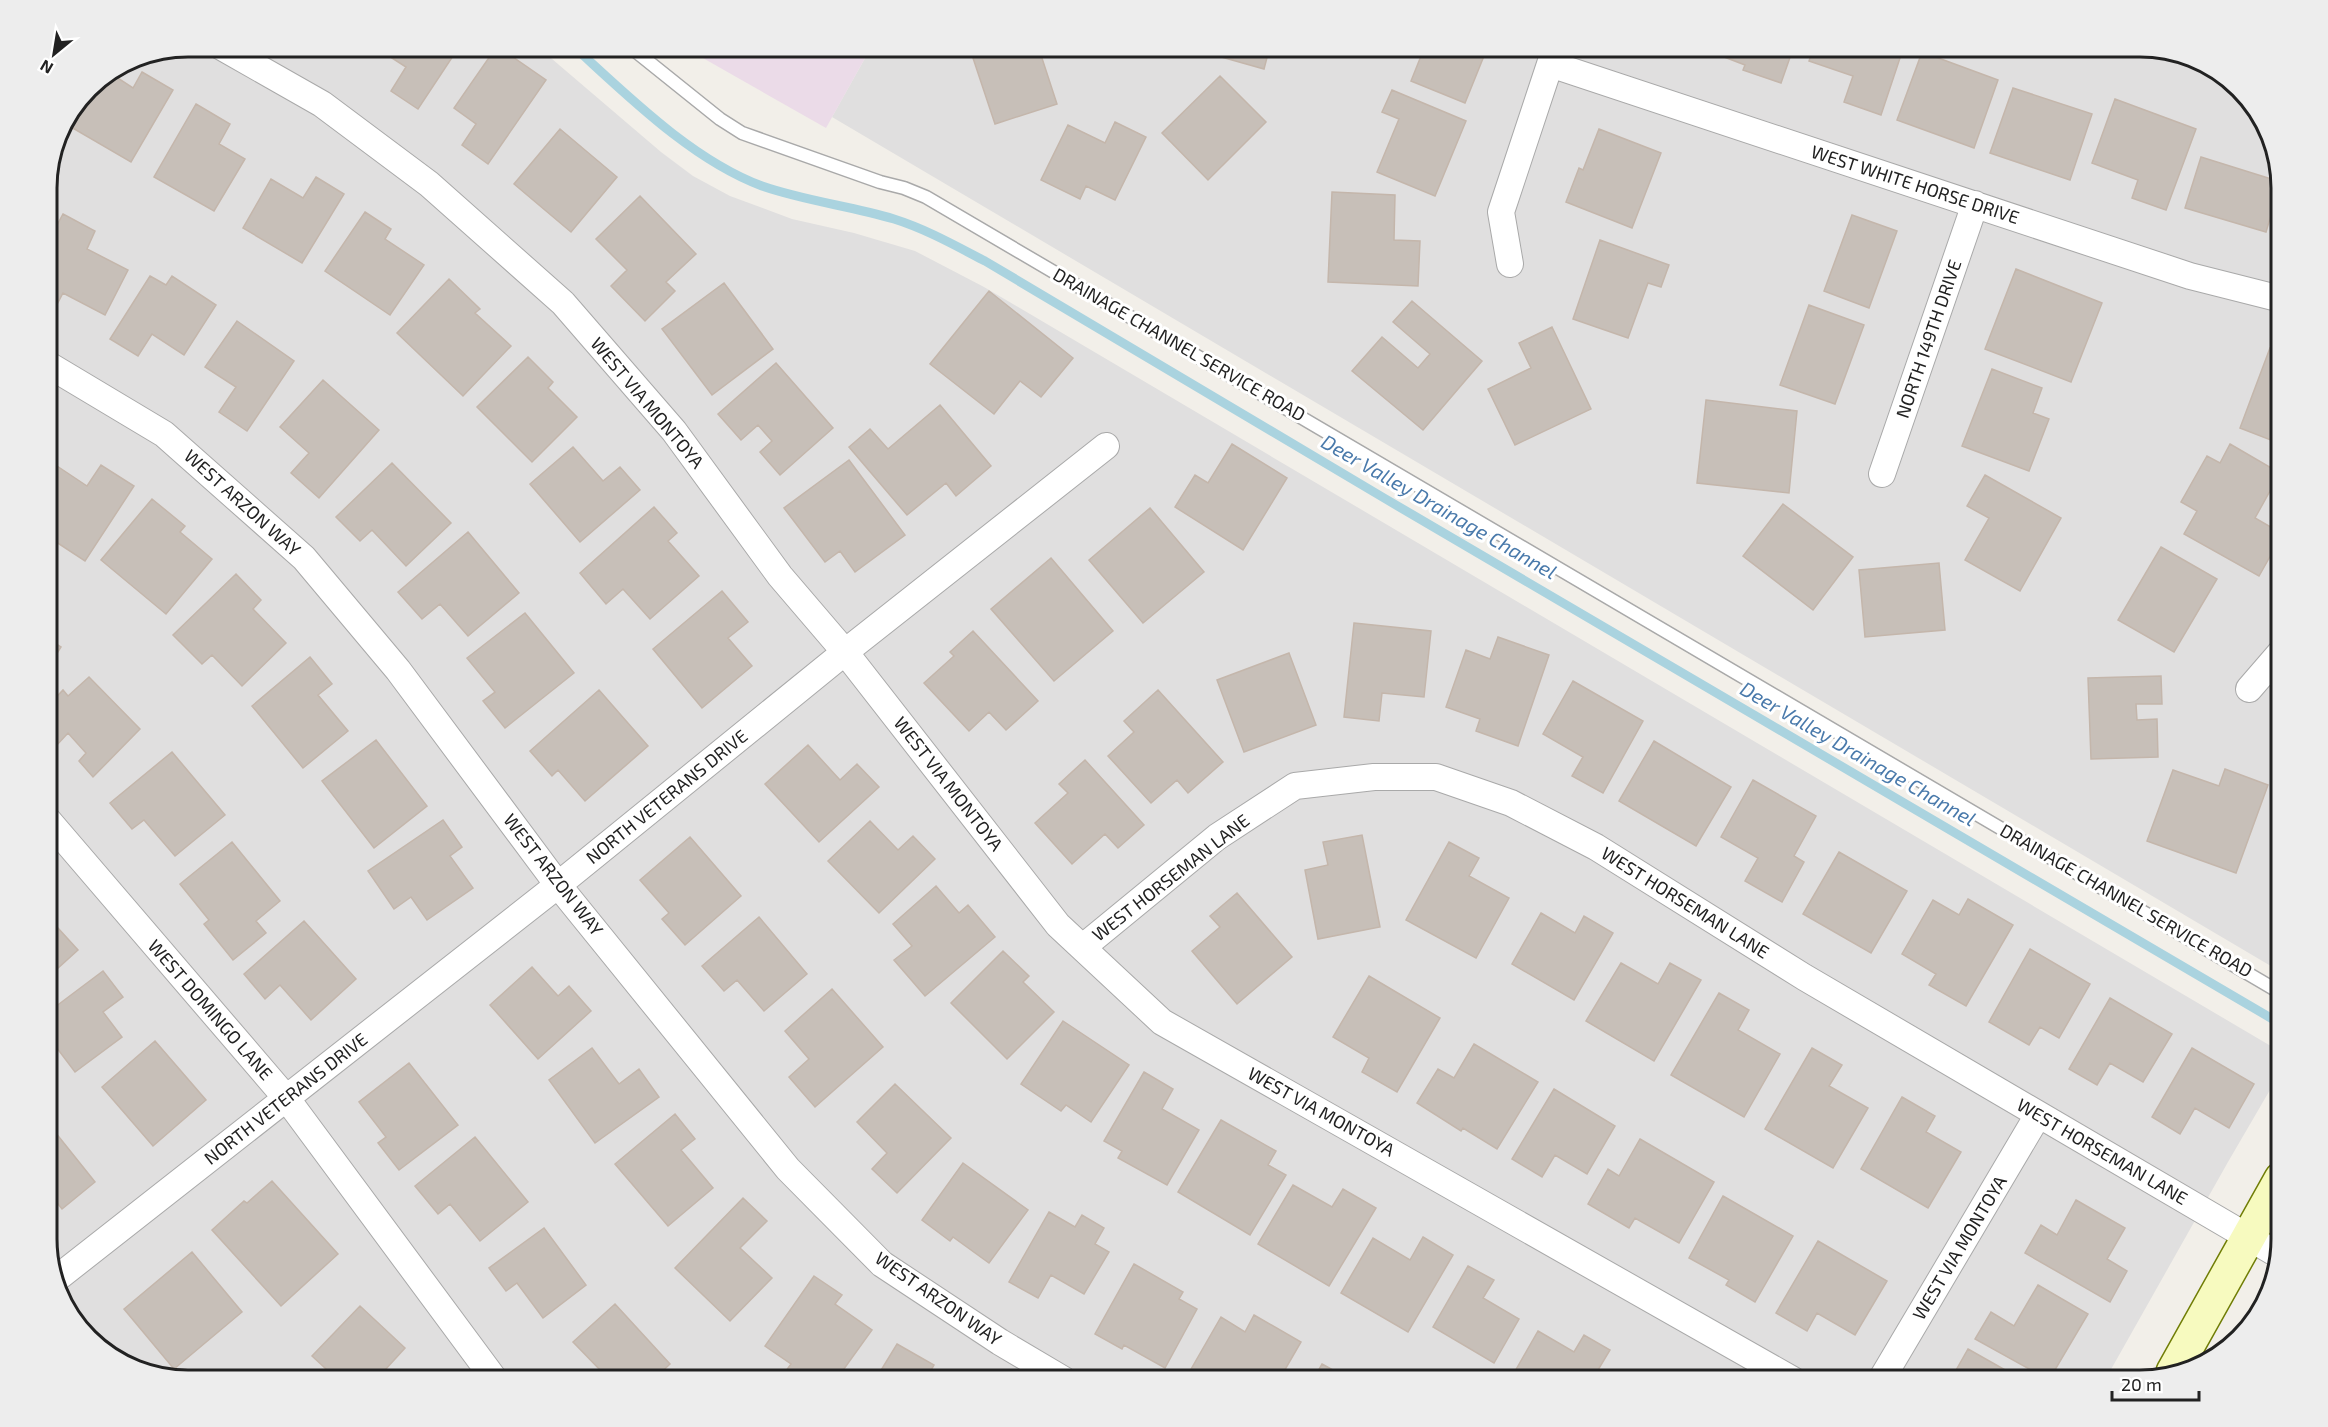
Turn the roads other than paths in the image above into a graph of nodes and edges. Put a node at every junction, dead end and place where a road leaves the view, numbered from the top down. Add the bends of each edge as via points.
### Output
1 (239, 57) edge
2 (643, 57) edge
3 (1552, 57) edge
4 (1559, 57) edge
5 (1975, 204) junction
6 (1510, 264) dead end
7 (2271, 296) edge
8 (57, 370) edge
9 (1106, 446) dead end
10 (1882, 474) dead end
11 (845, 652) junction
12 (2271, 664) edge
13 (2249, 689) dead end
14 (57, 831) edge
15 (558, 885) junction
16 (1083, 947) junction
17 (2271, 987) edge
18 (286, 1099) junction
19 (2038, 1115) junction
20 (2271, 1198) edge
21 (2248, 1237) junction
22 (2270, 1250) edge
23 (62, 1274) edge
24 (2177, 1365) edge
25 (488, 1370) edge
26 (1047, 1370) edge
27 (1775, 1370) edge
28 (1887, 1370) edge

1 - 11 street, WEST VIA MONTOYA via 322,104 429,184 563,303 674,431 780,576
2 - 17 lane, DRAINAGE CHANNEL SERVICE ROAD via 742,133 926,197
3 - 6 street via 1501,212
4 - 5 street, WEST WHITE HORSE DRIVE
5 - 7 street, WEST WHITE HORSE DRIVE via 2190,276
5 - 10 street, NORTH 149TH DRIVE
8 - 15 street, WEST ARZON WAY via 164,434 304,558 398,670
9 - 11 street, NORTH VETERANS DRIVE
11 - 15 street, NORTH VETERANS DRIVE
11 - 16 street, WEST VIA MONTOYA via 1058,925
12 - 13 street
14 - 18 street, WEST DOMINGO LANE
15 - 18 street, NORTH VETERANS DRIVE
15 - 26 street, WEST ARZON WAY via 788,1169 882,1264
16 - 19 street, WEST HORSEMAN LANE via 1217,837 1295,786 1374,777 1436,777 1511,803 1596,847 1804,977
16 - 27 street, WEST VIA MONTOYA via 1162,1022
18 - 23 street, NORTH VETERANS DRIVE
18 - 25 street, WEST DOMINGO LANE
19 - 21 street, WEST HORSEMAN LANE
19 - 28 street, WEST VIA MONTOYA
20 - 21 street
21 - 22 street, WEST HORSEMAN LANE
21 - 24 street

